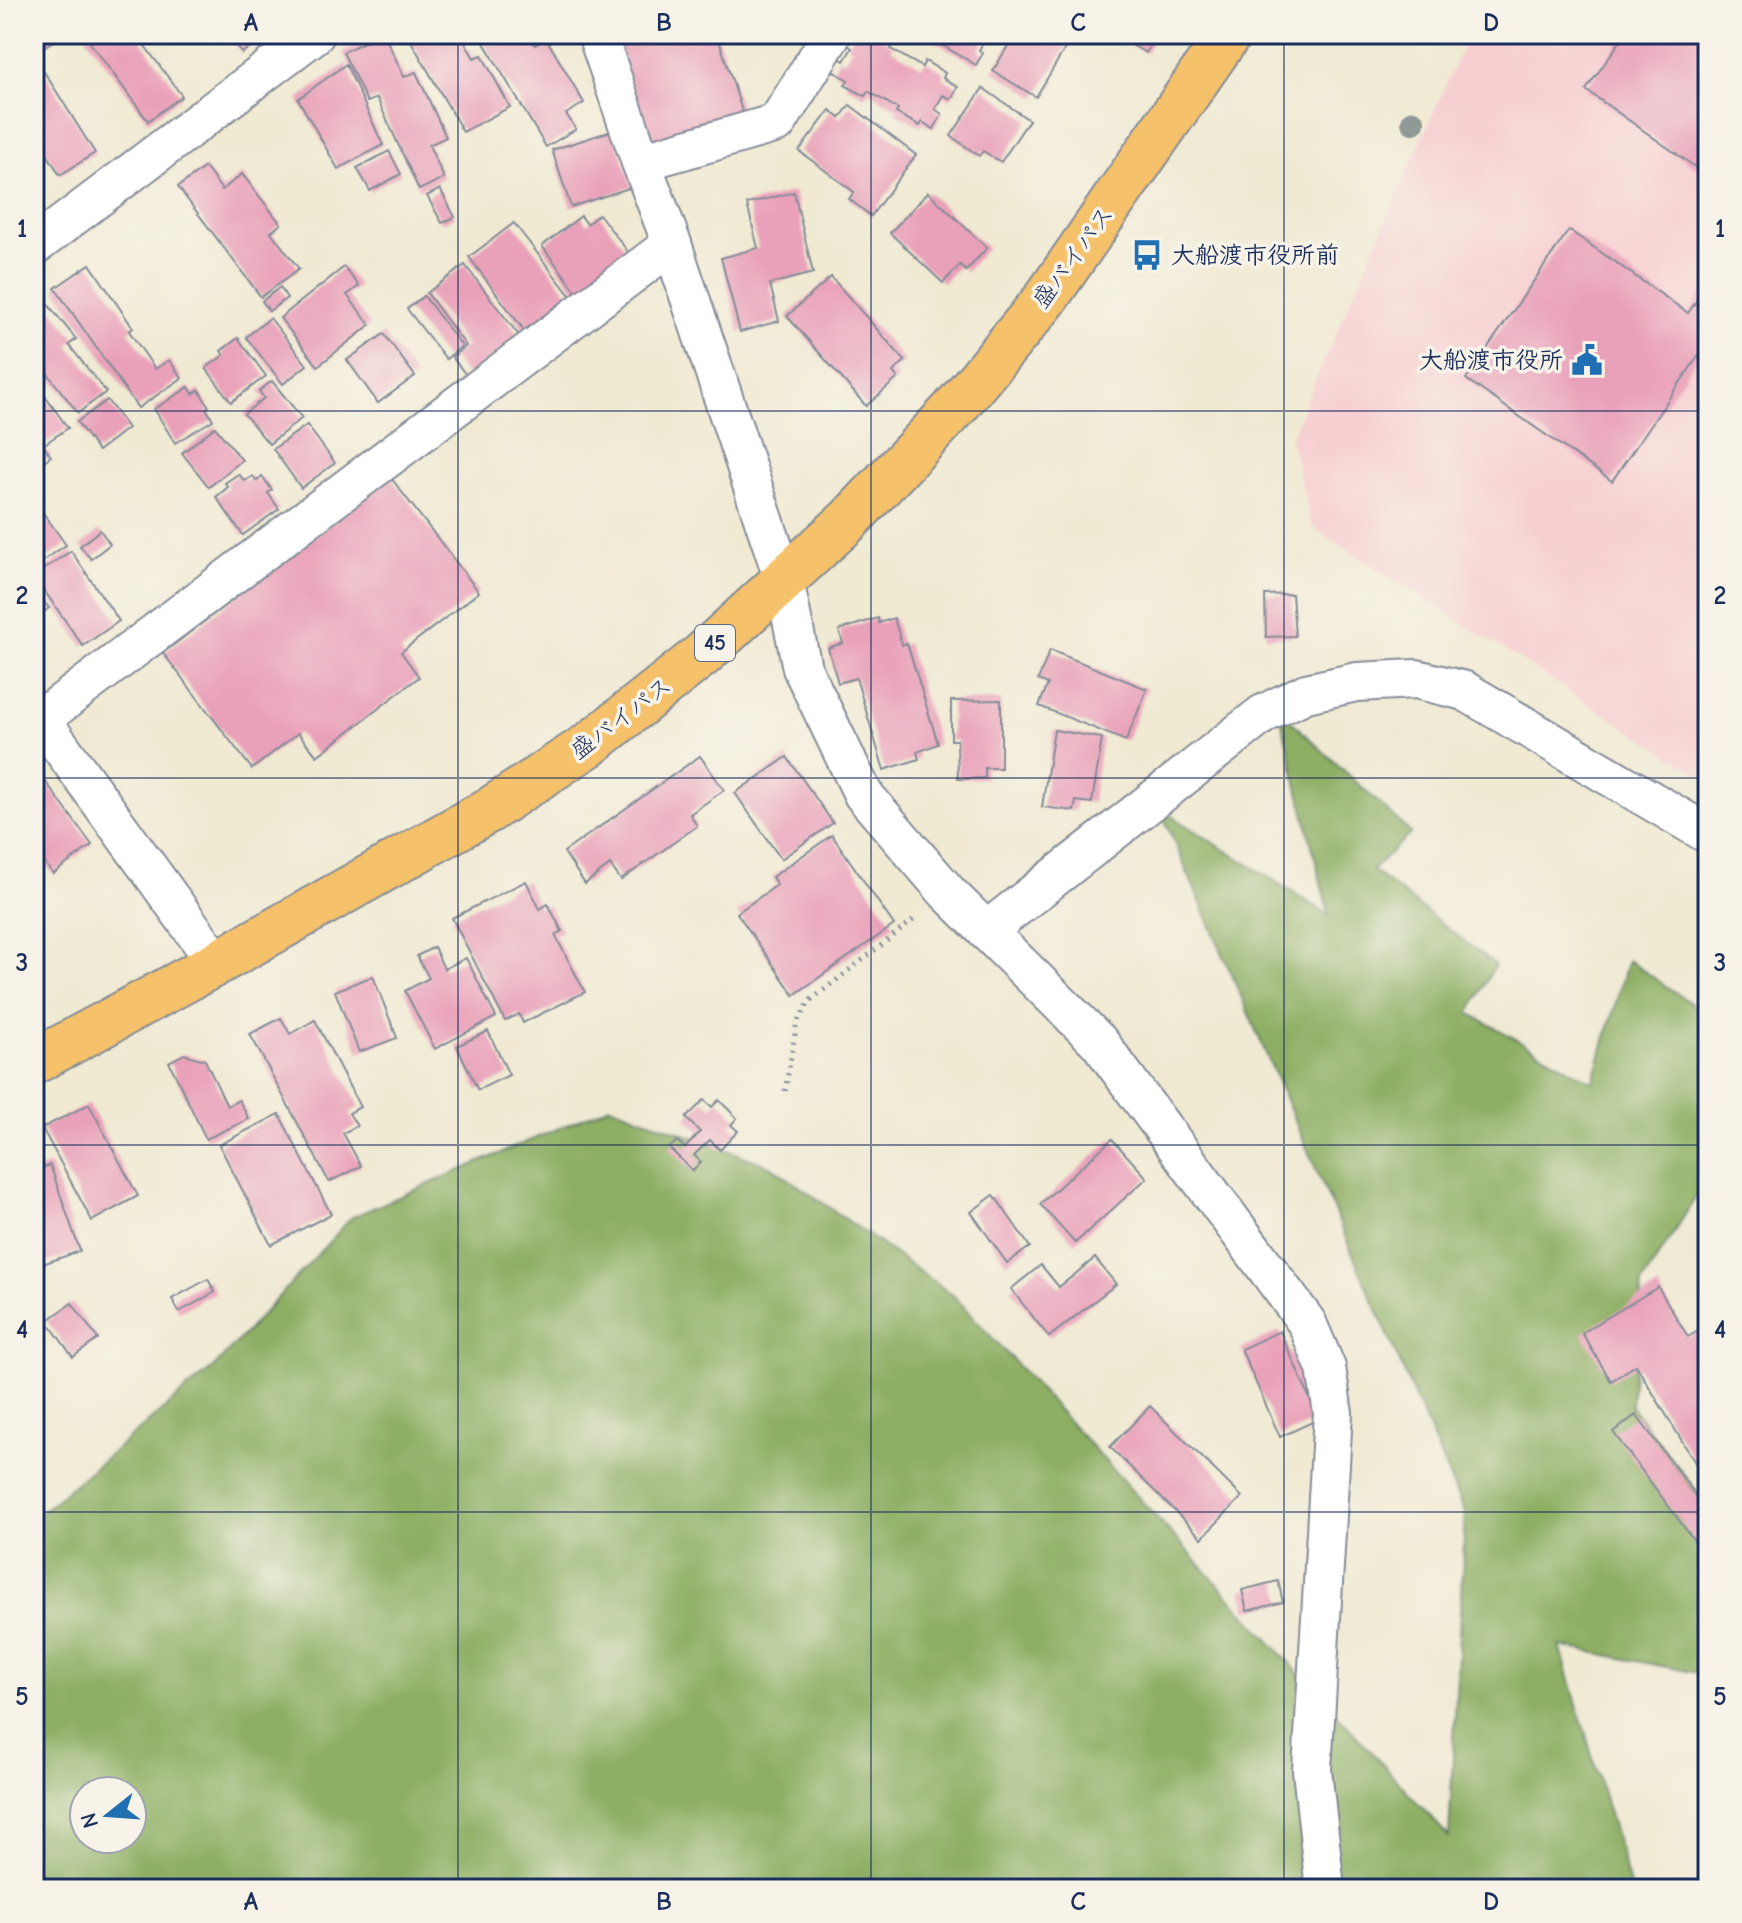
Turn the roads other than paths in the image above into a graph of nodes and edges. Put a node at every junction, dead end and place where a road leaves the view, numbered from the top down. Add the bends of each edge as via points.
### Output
1 (315, 34) edge
2 (597, 34) edge
3 (832, 34) edge
4 (1229, 34) edge
5 (641, 162) junction
6 (672, 244) junction
7 (34, 246) edge
8 (784, 580) junction
9 (36, 717) edge
10 (1708, 834) edge
11 (986, 931) junction
12 (217, 963) junction
13 (34, 1062) edge
14 (1325, 1889) edge

1 - 7 street
2 - 5 street
3 - 5 street via 777,123
4 - 8 highway, 盛バイパス / 45 via 1044,301 953,410
5 - 6 street
6 - 8 street
6 - 9 street
8 - 11 street via 802,668 863,794
8 - 12 highway, 盛バイパス / 45 via 702,655 590,744 491,809
9 - 12 street
10 - 11 street via 1465,691 1416,679 1357,682 1306,693 1263,714
11 - 14 street via 1099,1042 1307,1323 1326,1368 1333,1413 1312,1770
12 - 13 highway, 盛バイパス / 45

